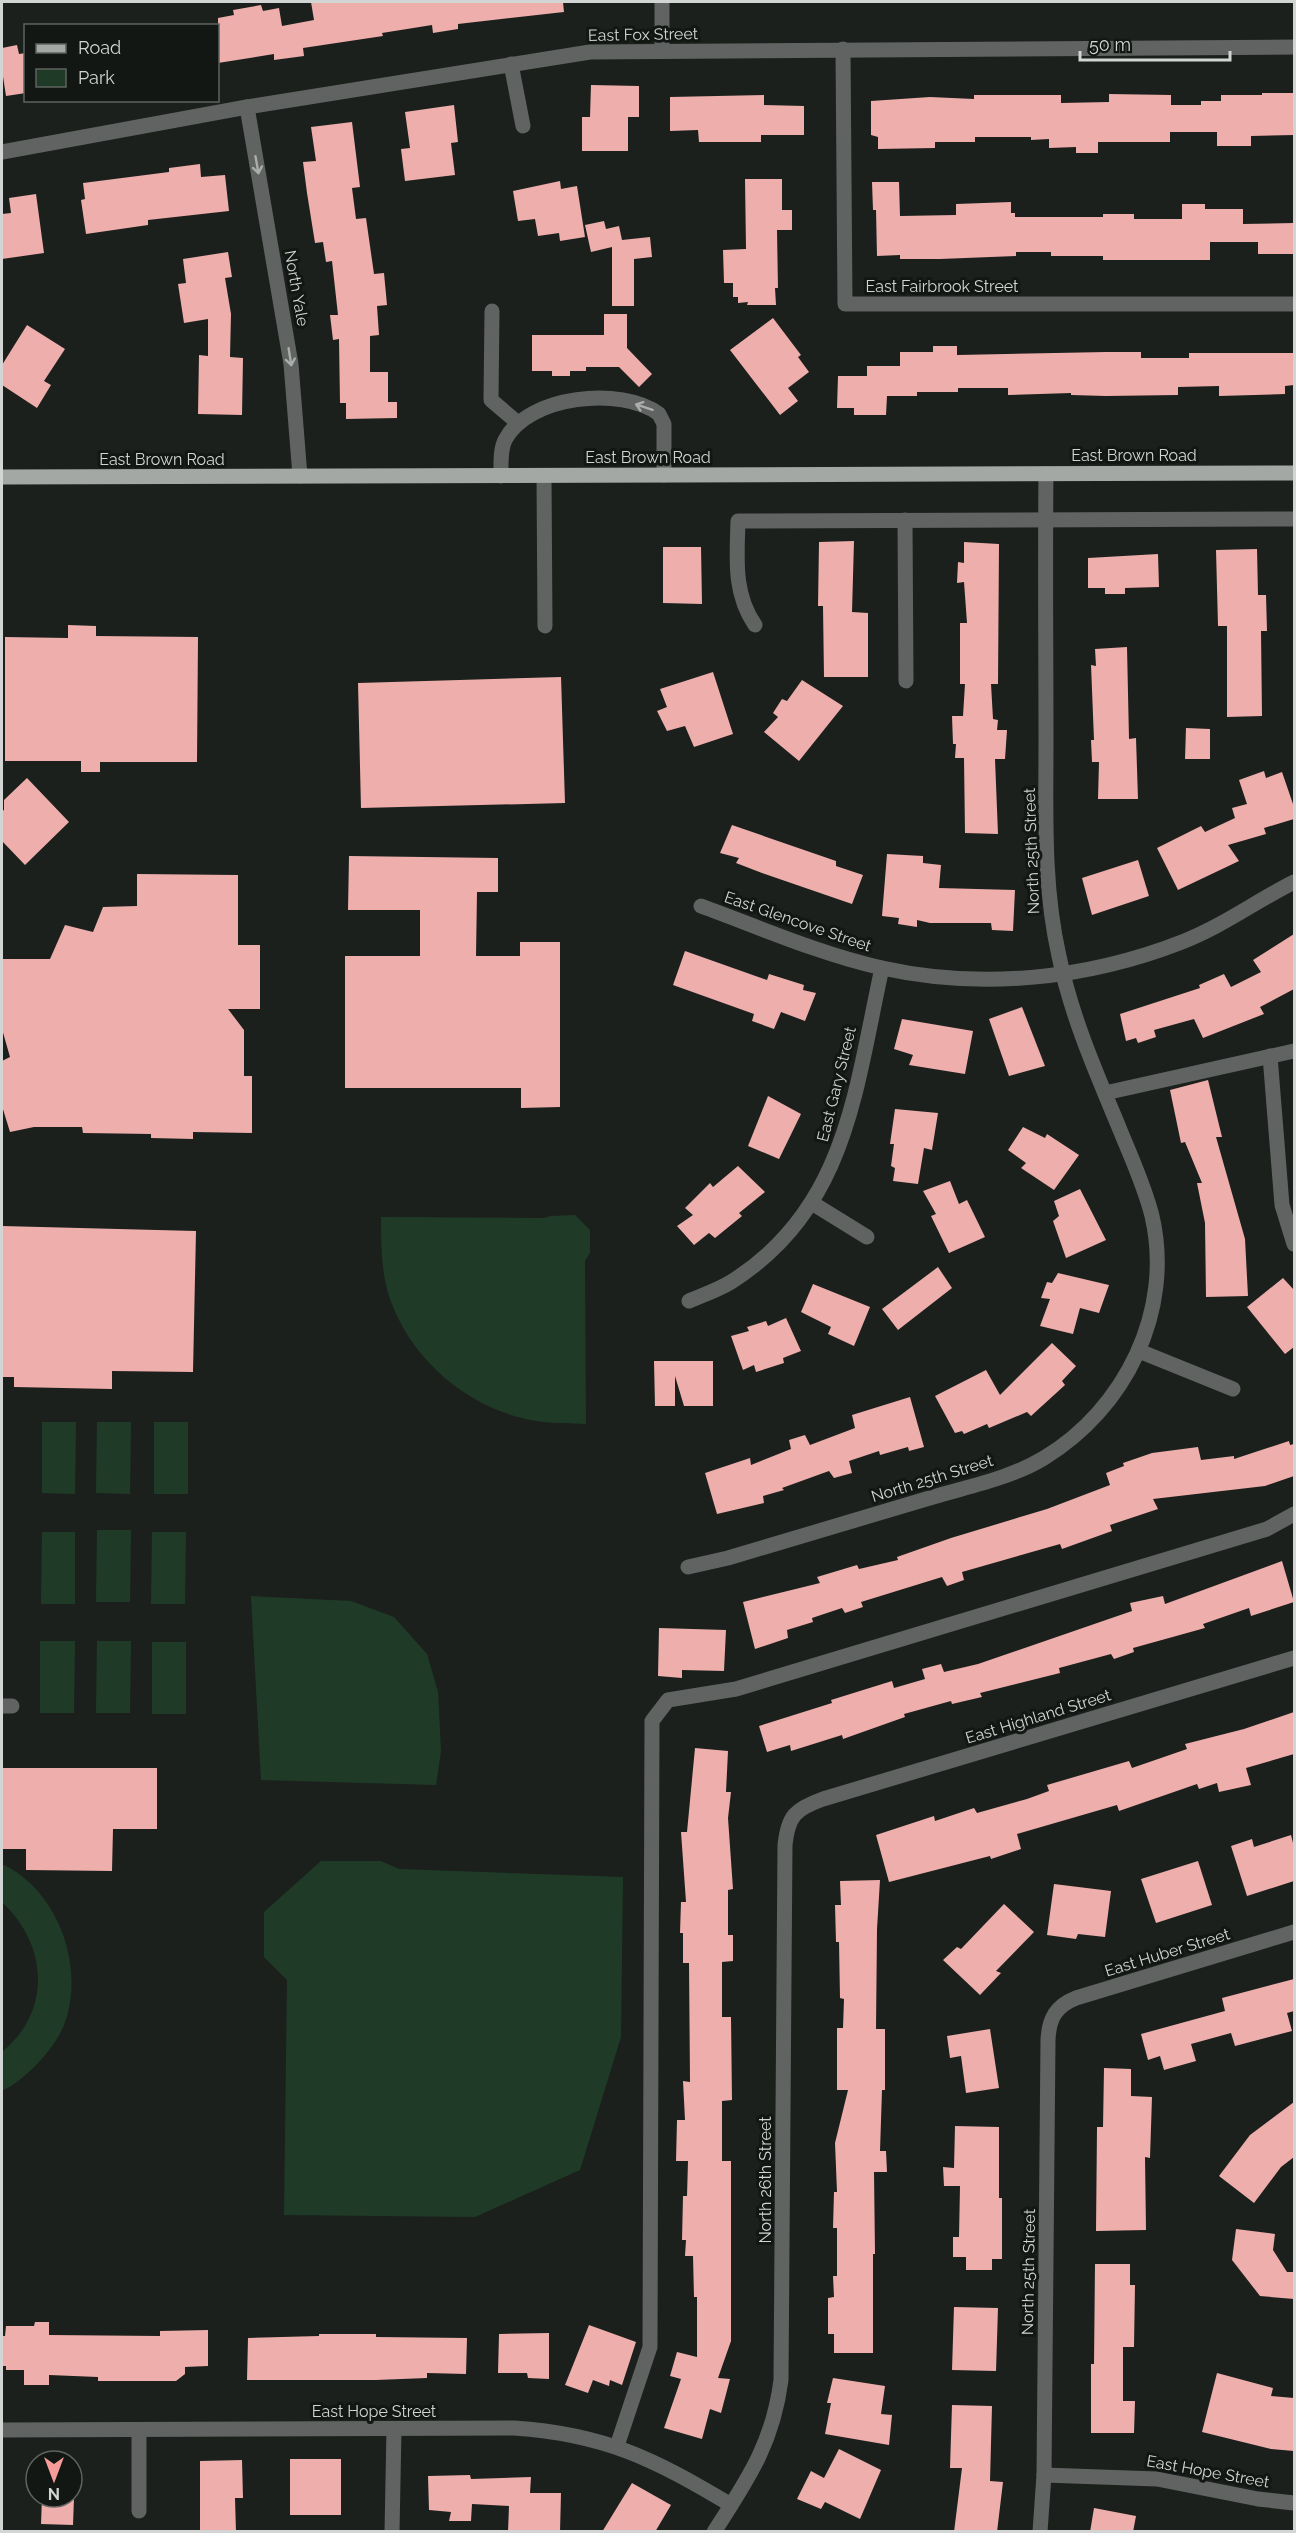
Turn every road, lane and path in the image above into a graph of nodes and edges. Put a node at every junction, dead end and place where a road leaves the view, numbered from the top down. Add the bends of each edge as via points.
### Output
1 (662, 2) edge
2 (1294, 47) edge
3 (662, 50) junction
4 (843, 50) junction
5 (511, 64) junction
6 (247, 107) junction
7 (523, 126) dead end
8 (2, 152) edge
9 (1294, 304) edge
10 (492, 311) dead end
11 (518, 423) junction
12 (1294, 473) edge
13 (1046, 474) junction
14 (300, 476) junction
15 (501, 476) junction
16 (544, 476) junction
17 (664, 476) junction
18 (2, 477) edge
19 (1294, 519) edge
20 (904, 520) junction
21 (1045, 520) junction
22 (755, 625) dead end
23 (545, 626) dead end
24 (906, 681) dead end
25 (1294, 882) edge
26 (701, 906) dead end
27 (882, 968) junction
28 (1062, 975) junction
29 (1294, 1051) edge
30 (1270, 1056) junction
31 (1105, 1093) junction
32 (812, 1203) junction
33 (867, 1237) dead end
34 (1294, 1244) edge
35 (689, 1301) dead end
36 (1139, 1351) junction
37 (1233, 1389) dead end
38 (1294, 1514) edge
39 (688, 1567) dead end
40 (1294, 1658) edge
41 (794, 1814) joint
42 (1294, 1932) edge
43 (1054, 2013) joint
44 (394, 2429) junction
45 (2, 2430) edge
46 (139, 2430) junction
47 (617, 2446) junction
48 (1044, 2475) junction
49 (1294, 2504) edge
50 (731, 2505) junction
51 (139, 2511) dead end
52 (392, 2532) edge
53 (714, 2532) edge
54 (1040, 2532) edge

1 - 3 street
2 - 4 street, East Fox Street
3 - 4 street, East Fox Street
3 - 5 street, East Fox Street via 590,52
4 - 9 street, East Fairbrook Street via 845,304
5 - 6 street, East Fox Street
5 - 7 street
6 - 8 street, East Fox Street
6 -> 14 street, North Yale via 291,363
10 - 11 street via 491,400
11 - 15 street via 504,441
17 -> 11 street via 663,420 645,407 584,398 548,408
12 - 13 main road, East Brown Road
13 - 17 main road, East Brown Road
13 - 21 street, North 25th Street
14 - 15 main road, East Brown Road
14 - 18 main road, East Brown Road
15 - 16 main road, East Brown Road
16 - 17 main road, East Brown Road
16 - 23 street
19 - 21 street
20 - 21 street
20 - 22 street via 738,521 737,578 743,604
20 - 24 street
21 - 28 street, North 25th Street via 1047,873
25 - 28 street, East Glencove Street via 1184,942
26 - 27 street, East Glencove Street via 825,952
27 - 28 street, East Glencove Street via 971,979
27 - 32 street, East Gary Street via 844,1134
28 - 31 street, North 25th Street
29 - 30 street
30 - 31 street
30 - 34 street via 1282,1205
31 - 36 street, North 25th Street via 1147,1196 1153,1221 1154,1292
32 - 33 street
32 - 35 street, East Gary Street via 781,1242 748,1270 729,1284
36 - 37 street
36 - 39 street, North 25th Street via 1100,1414 1062,1447 1031,1465
38 - 47 street via 1267,1529 736,1689 668,1700 652,1721 650,2347
40 - 41 street, East Highland Street via 823,1799
41 - 50 street, North 26th Street via 785,1845 781,2380 768,2438
42 - 43 street, East Huber Street via 1076,1998
43 - 48 street, North 25th Street via 1048,2040
44 - 46 street, East Hope Street
44 - 47 street, East Hope Street via 538,2430
44 - 52 street
45 - 46 street, East Hope Street
46 - 51 street
47 - 50 street, East Hope Street via 658,2463
48 - 49 street, East Hope Street via 1147,2477
48 - 54 street, North 25th Street
50 - 53 street, North 26th Street

